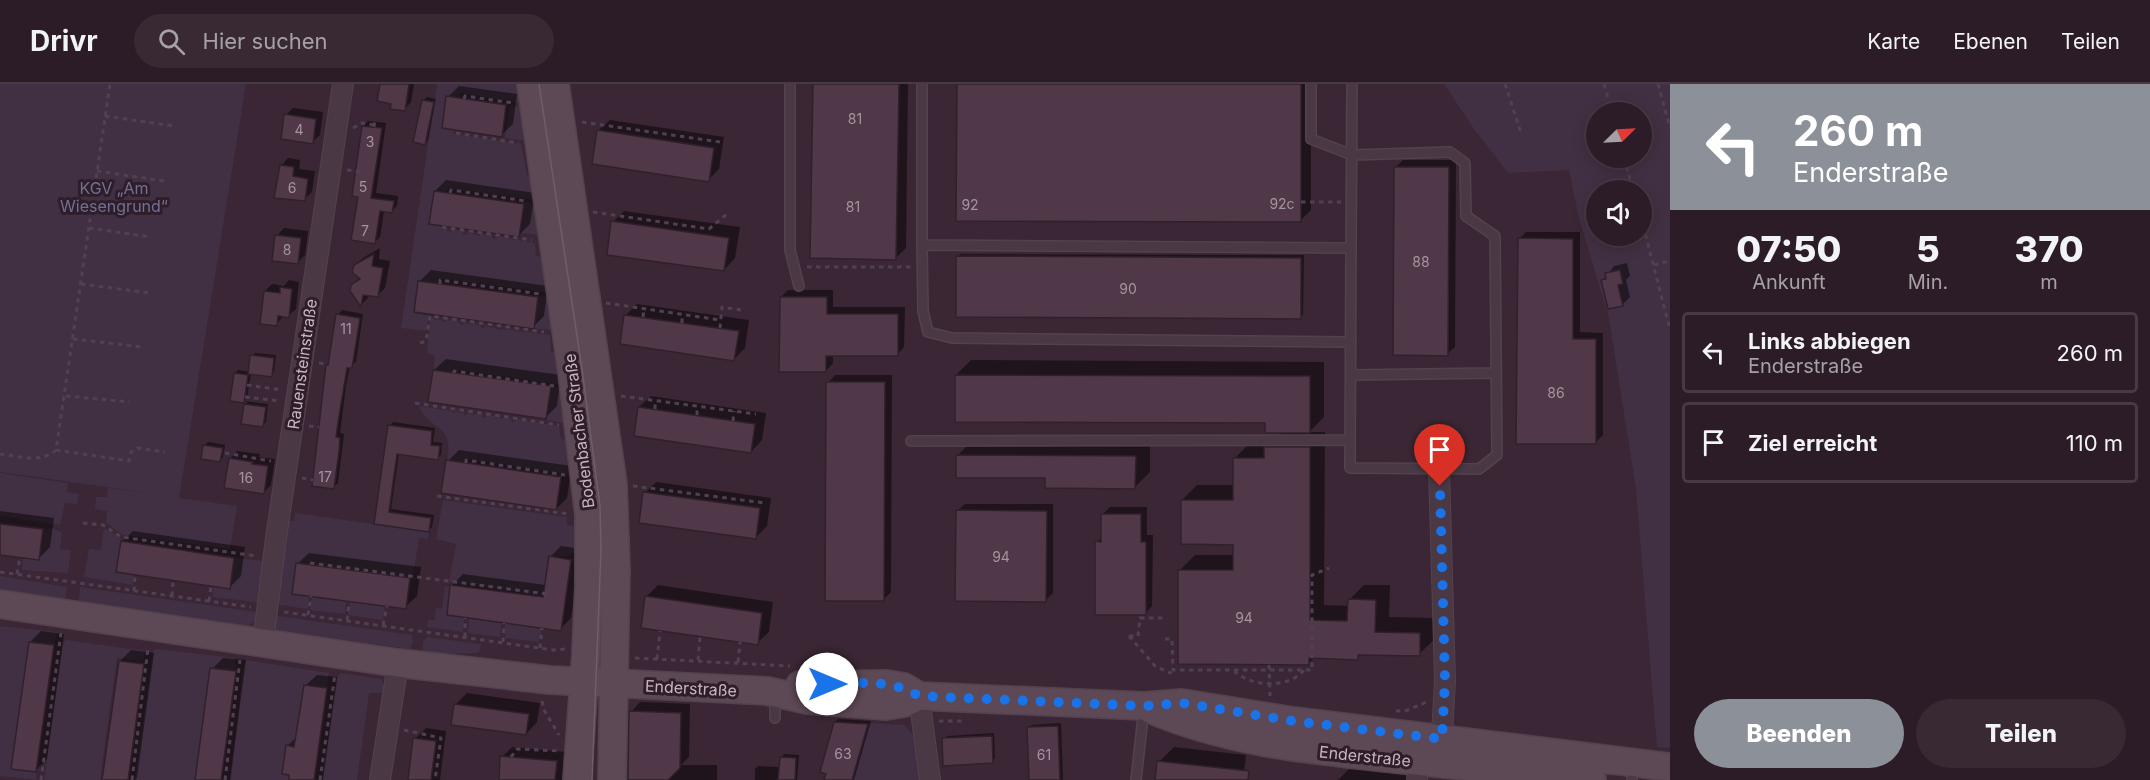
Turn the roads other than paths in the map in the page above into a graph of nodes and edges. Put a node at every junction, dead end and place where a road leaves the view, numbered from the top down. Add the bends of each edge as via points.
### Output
1 (343, 84) edge
2 (555, 84) edge
3 (790, 84) edge
4 (922, 84) edge
5 (1311, 84) edge
6 (1352, 84) edge
7 (522, 94) edge
8 (1352, 155) junction
9 (922, 245) junction
10 (1351, 248) junction
11 (799, 286) dead end
12 (1351, 342) junction
13 (1496, 373) junction
14 (1350, 375) junction
15 (911, 441) dead end
16 (1350, 441) junction
17 (1439, 469) junction
18 (0, 604) edge
19 (252, 649) junction
20 (398, 663) junction
21 (583, 682) junction
22 (614, 684) junction
23 (919, 696) junction
24 (1144, 706) junction
25 (1432, 763) edge
26 (1670, 767) edge
27 (1670, 773) edge
28 (380, 780) edge
29 (577, 780) edge
30 (612, 780) edge
31 (930, 780) edge
32 (1136, 780) edge
33 (1592, 780) edge
34 (1627, 780) edge
35 (1632, 780) edge

1 - 19 street, Rauensteinstraße via 268,609
2 - 22 main road, Bodenbacher Straße via 613,485
3 - 11 lane via 790,250
4 - 9 lane
5 - 8 lane via 1311,139
6 - 8 lane
7 - 21 main road, Bodenbacher Straße via 572,372 589,515
8 - 10 lane
8 - 13 lane via 1450,152 1465,163 1466,216 1495,236
9 - 10 lane
9 - 12 lane via 923,311 928,332 952,338
10 - 12 lane
12 - 14 lane
13 - 14 lane
13 - 17 lane via 1497,455 1479,469
14 - 16 lane
15 - 16 lane
16 - 17 lane via 1350,468
17 - 25 street via 1445,681
18 - 19 main road, Enderstraße
19 - 20 main road, Enderstraße
20 - 21 main road, Enderstraße
20 - 28 street
21 - 22 main road, Enderstraße
21 - 29 main road, Bodenbacher Straße
22 - 23 main road, Enderstraße via 772,701 808,684 887,684 904,687
22 - 30 main road, Bodenbacher Straße
23 - 24 main road, Enderstraße
23 - 31 street
24 - 25 main road, Enderstraße via 1182,703 1293,721
24 - 32 lane
25 - 26 main road, Enderstraße
25 - 33 main road, Enderstraße
27 - 35 main road
34 - 35 main road

